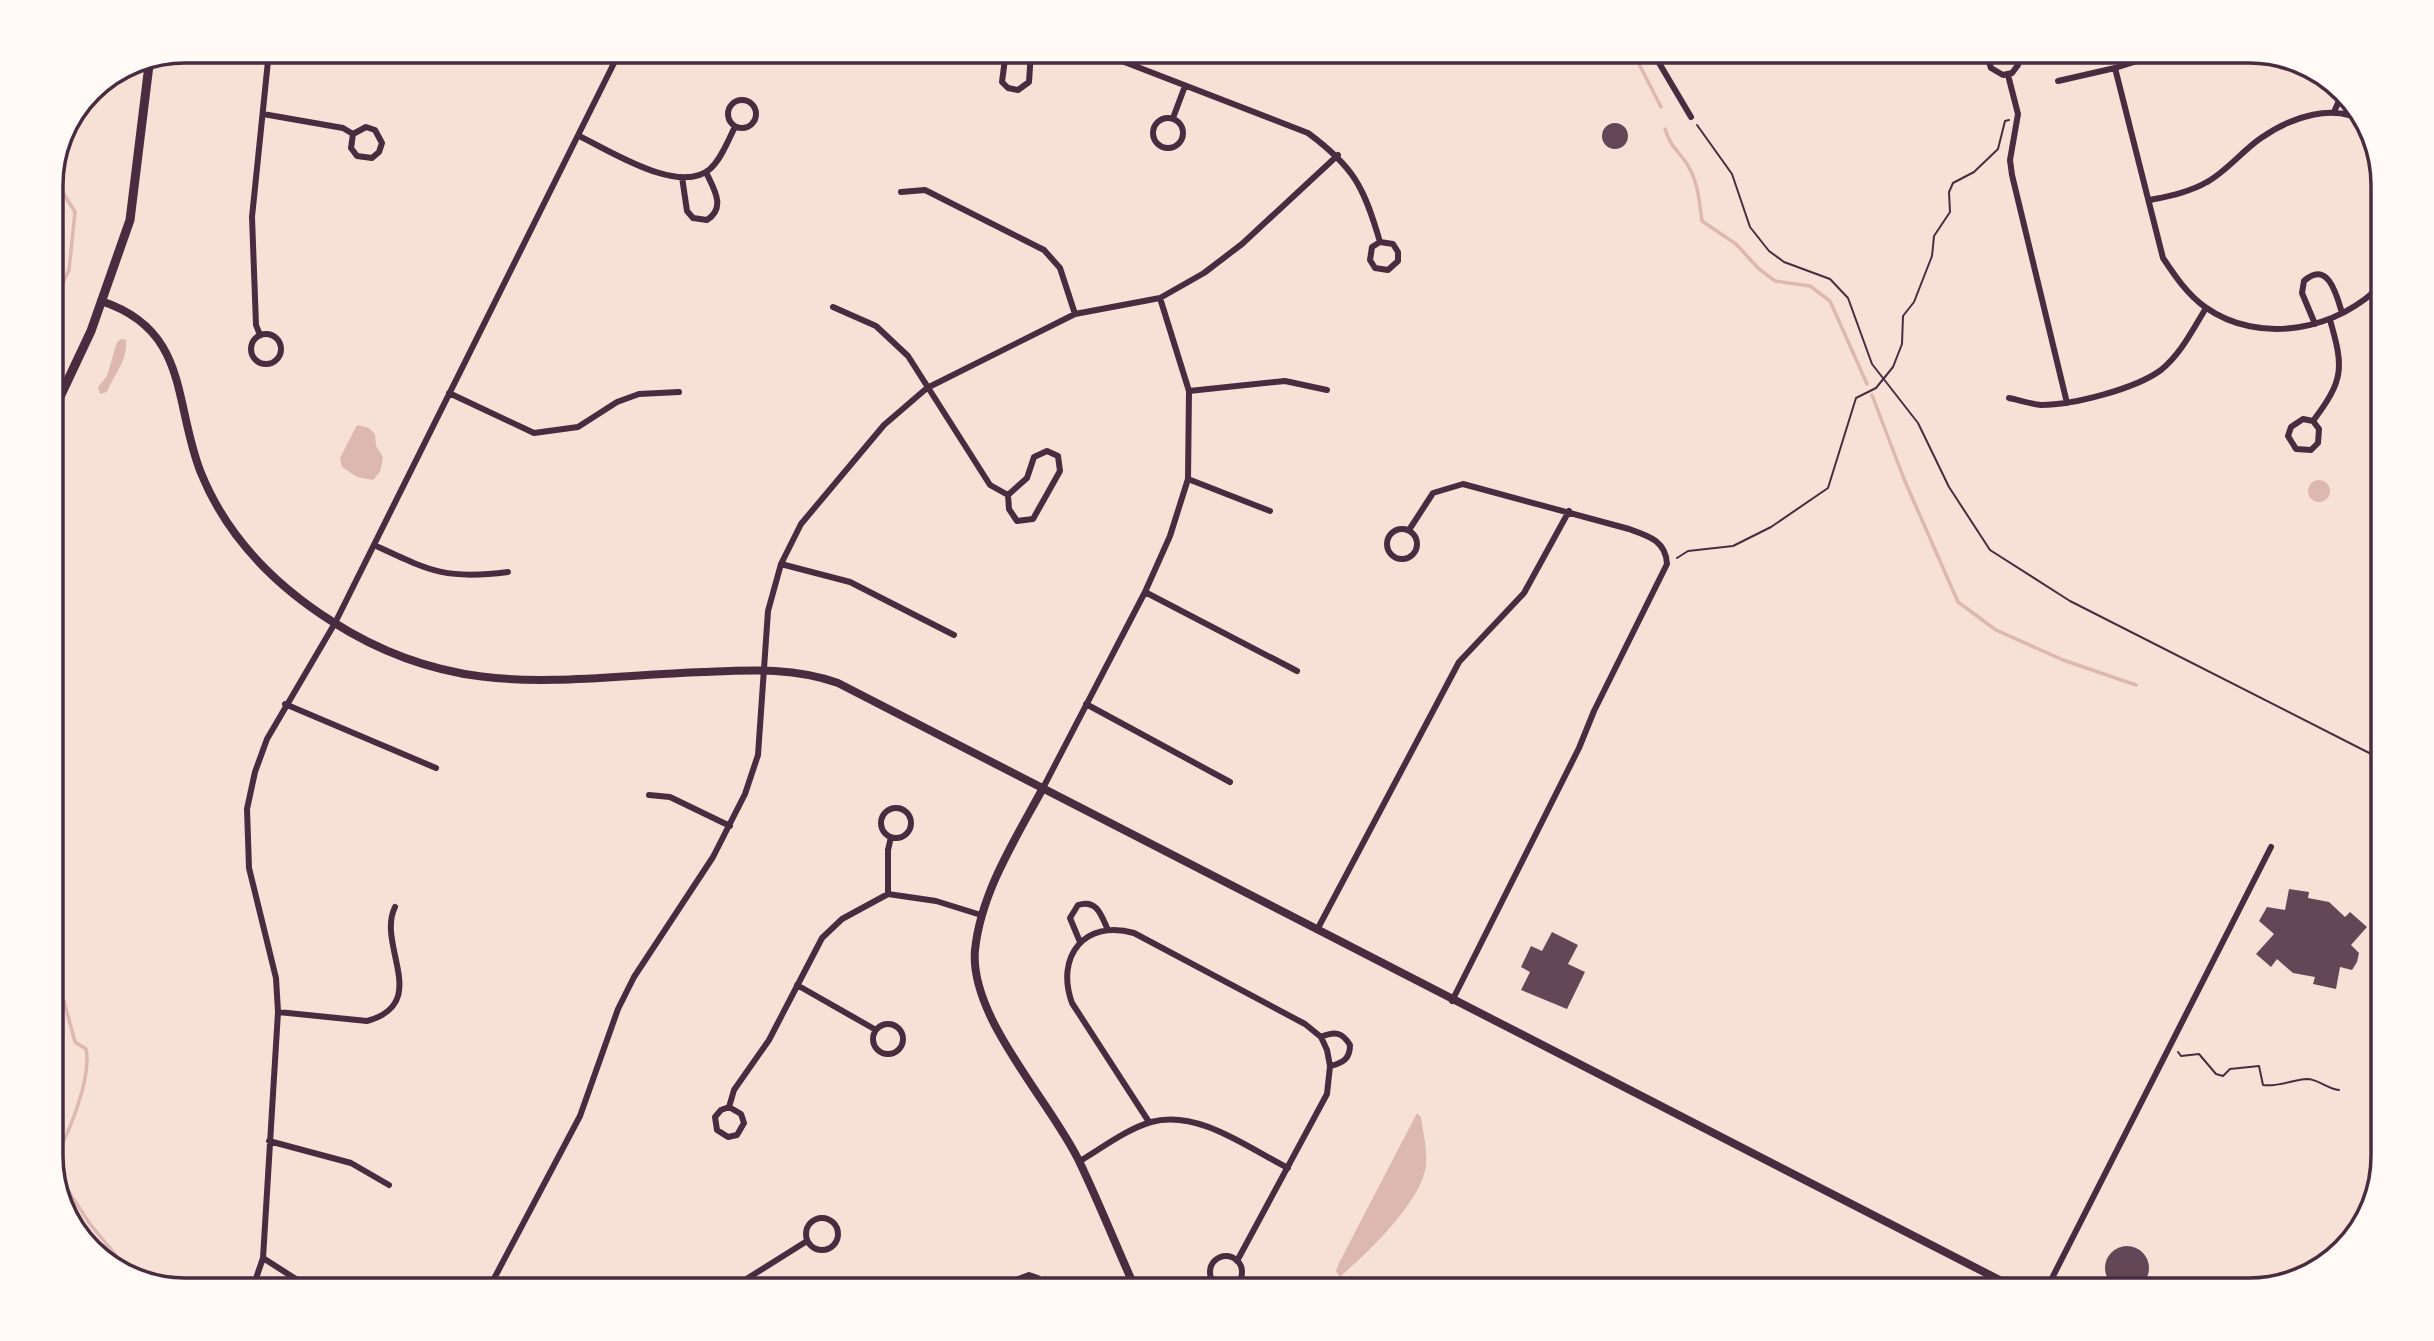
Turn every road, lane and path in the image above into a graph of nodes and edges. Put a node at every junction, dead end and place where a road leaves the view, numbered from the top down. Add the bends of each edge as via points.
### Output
1 (268, 63) edge
2 (614, 63) edge
3 (1004, 63) edge
4 (1030, 63) edge
5 (1127, 63) edge
6 (1659, 63) edge
7 (1989, 63) edge
8 (2018, 63) edge
9 (2131, 63) edge
10 (149, 68) edge
11 (2115, 68) junction
12 (2008, 75) junction
13 (2058, 81) dead end
14 (1185, 86) junction
15 (2339, 102) edge
16 (2334, 112) junction
17 (263, 114) junction
18 (2351, 116) edge
19 (1691, 117) joint
20 (1173, 118) junction
21 (2010, 120) dead end
22 (735, 127) junction
23 (353, 134) junction
24 (579, 135) junction
25 (1338, 155) junction
26 (706, 172) junction
27 (682, 177) junction
28 (901, 192) dead end
29 (2150, 200) junction
30 (1380, 242) junction
31 (2371, 295) edge
32 (1160, 298) junction
33 (101, 301) junction
34 (833, 307) dead end
35 (2206, 308) junction
36 (2342, 313) junction
37 (1075, 314) junction
38 (2330, 320) junction
39 (2315, 324) junction
40 (260, 335) junction
41 (1884, 381) junction
42 (63, 388) edge
43 (927, 388) junction
44 (1327, 390) dead end
45 (1189, 391) junction
46 (449, 393) junction
47 (679, 393) dead end
48 (2009, 398) dead end
49 (2067, 403) junction
50 (2313, 421) junction
51 (1188, 479) junction
52 (1008, 495) junction
53 (1270, 511) dead end
54 (1569, 511) junction
55 (1409, 530) junction
56 (374, 545) junction
57 (1667, 564) junction
58 (781, 565) junction
59 (508, 572) dead end
60 (1144, 592) junction
61 (335, 623) junction
62 (954, 635) dead end
63 (762, 670) junction
64 (1297, 671) dead end
65 (285, 704) junction
66 (1086, 704) junction
67 (2371, 754) edge
68 (436, 768) dead end
69 (1230, 782) dead end
70 (1043, 788) junction
71 (649, 795) dead end
72 (730, 826) junction
73 (891, 837) junction
74 (2271, 847) dead end
75 (888, 894) junction
76 (395, 907) dead end
77 (981, 915) junction
78 (1107, 928) junction
79 (1317, 930) junction
80 (1080, 942) junction
81 (797, 985) junction
82 (1452, 1001) junction
83 (278, 1012) junction
84 (876, 1030) junction
85 (1321, 1037) junction
86 (2177, 1051) dead end
87 (1330, 1066) junction
88 (2339, 1090) dead end
89 (729, 1107) junction
90 (1149, 1122) junction
91 (269, 1141) junction
92 (1080, 1161) junction
93 (1288, 1168) junction
94 (389, 1185) dead end
95 (807, 1241) junction
96 (263, 1258) junction
97 (1237, 1261) junction
98 (256, 1278) edge
99 (294, 1278) edge
100 (494, 1278) edge
101 (746, 1278) edge
102 (1021, 1278) edge
103 (1038, 1278) edge
104 (1131, 1278) edge
105 (1212, 1278) edge
106 (1240, 1278) edge
107 (1995, 1278) edge
108 (2052, 1278) edge

1 - 17 street
2 - 24 street
3 - 4 street via 1002,82 1018,90 1029,82
5 - 14 street
6 - 19 street
7 - 12 street via 1998,74
8 - 12 street
9 - 11 street
10 - 33 main road via 130,220
11 - 13 street
11 - 29 street
12 - 49 street via 2018,114 2012,175
14 - 20 street
14 - 25 street via 1308,133
15 - 16 street
16 - 18 street
16 - 29 street via 2286,123 2208,182
17 - 23 street via 343,128
17 - 40 street via 251,217
19 - 41 path via 1732,174 1750,227 1769,251 1784,262 1830,279 1848,298 1872,364
20 - 20 street via 1164,118 1153,127 1155,141 1162,147 1172,148 1182,138 1183,128
21 - 41 path via 2005,121 1998,149 1974,172 1953,183 1950,212 1934,236 1932,256 1914,302 1903,316 1902,344
22 - 22 street via 745,128 753,122 755,108 748,101 730,105 728,119
22 - 26 street
23 - 23 street via 351,149 357,156 372,158 379,152 381,138 375,130 366,127
24 - 27 street via 637,164 672,178
24 - 46 street
25 - 30 street via 1369,203
25 - 32 street via 1242,244
26 - 27 street
26 - 27 street via 718,206 707,220 693,218 687,211
28 - 37 street via 925,190 1044,250 1060,268
29 - 35 street via 2163,258 2180,284
30 - 30 street via 1372,247 1370,260 1375,268 1388,270 1398,261 1398,252 1393,244
31 - 36 street
32 - 37 street
32 - 45 street
33 - 42 main road
33 - 61 street via 123,308 158,337 181,388 201,474 235,533 263,568
34 - 43 street via 876,326 894,340
35 - 39 street via 2266,329 2294,330
35 - 49 street via 2184,345 2160,370 2127,386
36 - 38 street
36 - 39 street via 2330,281 2324,275 2311,275 2302,289
37 - 43 street
38 - 39 street
38 - 50 street via 2341,358 2340,373
40 - 40 street via 253,341 253,355 264,364 273,362 282,351 280,342 269,333
41 - 57 path via 1856,398 1828,488 1762,532 1732,546 1688,551
41 - 67 path via 1918,424 1949,487 1990,550 2070,601
43 - 52 street via 990,485
43 - 58 street via 884,425 824,495 801,524
44 - 45 street via 1285,381
45 - 51 street
46 - 47 street via 534,433 578,427 639,394
46 - 56 street
48 - 49 street via 2039,405
50 - 50 street via 2298,420 2291,427 2288,436 2296,449 2311,450 2318,443 2319,429
51 - 53 street
51 - 60 street via 1170,536
52 - 52 street via 1027,478 1034,457 1047,451 1058,456 1060,471 1033,519 1017,521 1009,509
54 - 55 street via 1463,484 1433,493
54 - 57 street via 1650,536 1664,547
54 - 79 street via 1524,593 1459,662
55 - 55 street via 1395,530 1389,537 1387,546 1395,557 1409,557 1415,551 1417,541
56 - 59 street via 432,572 471,576
56 - 61 street
57 - 82 street
58 - 62 street via 850,582
58 - 63 street via 768,611
60 - 64 street
60 - 66 street
61 - 63 street via 423,665 507,680
61 - 65 street
63 - 70 street via 813,674 838,684
63 - 72 street via 758,755
65 - 68 street
65 - 83 street via 255,772 246,835 248,868 276,978
66 - 69 street
66 - 70 street
70 - 77 street
70 - 79 street
71 - 72 street via 670,797
72 - 100 street via 634,977 580,1116
73 - 73 street via 905,835 911,828 909,814 902,808 892,808 882,817 882,827
73 - 75 street
74 - 108 street
75 - 77 street via 936,901
75 - 81 street via 842,919 822,938
76 - 83 street via 388,920 402,987 390,1009 367,1021
77 - 92 street via 975,953 996,1026
78 - 80 street
78 - 80 street via 1098,908 1088,903 1077,905 1070,918
78 - 85 street via 1134,933 1289,1013
79 - 82 street
80 - 90 street via 1067,968 1065,984 1072,1003
81 - 84 street
81 - 89 street via 769,1040 734,1090
82 - 107 street
83 - 91 street
84 - 84 street via 874,1044 879,1051 888,1054 900,1048 903,1039 897,1027 884,1025
85 - 87 street
85 - 87 street via 1333,1032 1350,1045 1342,1064
86 - 88 path via 2181,1056 2199,1054 2223,1076 2230,1069 2259,1066 2263,1085 2310,1079
87 - 93 street via 1327,1094
89 - 89 street via 717,1113 714,1122 728,1137 737,1135 744,1123 738,1111
90 - 92 street
90 - 93 street via 1164,1119 1202,1124
91 - 94 street via 351,1163
91 - 96 street
92 - 104 street
93 - 97 street
95 - 95 street via 818,1250 828,1249 838,1238 837,1228 830,1220 816,1219 806,1230
95 - 101 street
96 - 98 street
96 - 99 street
97 - 105 street via 1228,1256 1214,1262
97 - 106 street
102 - 103 street

